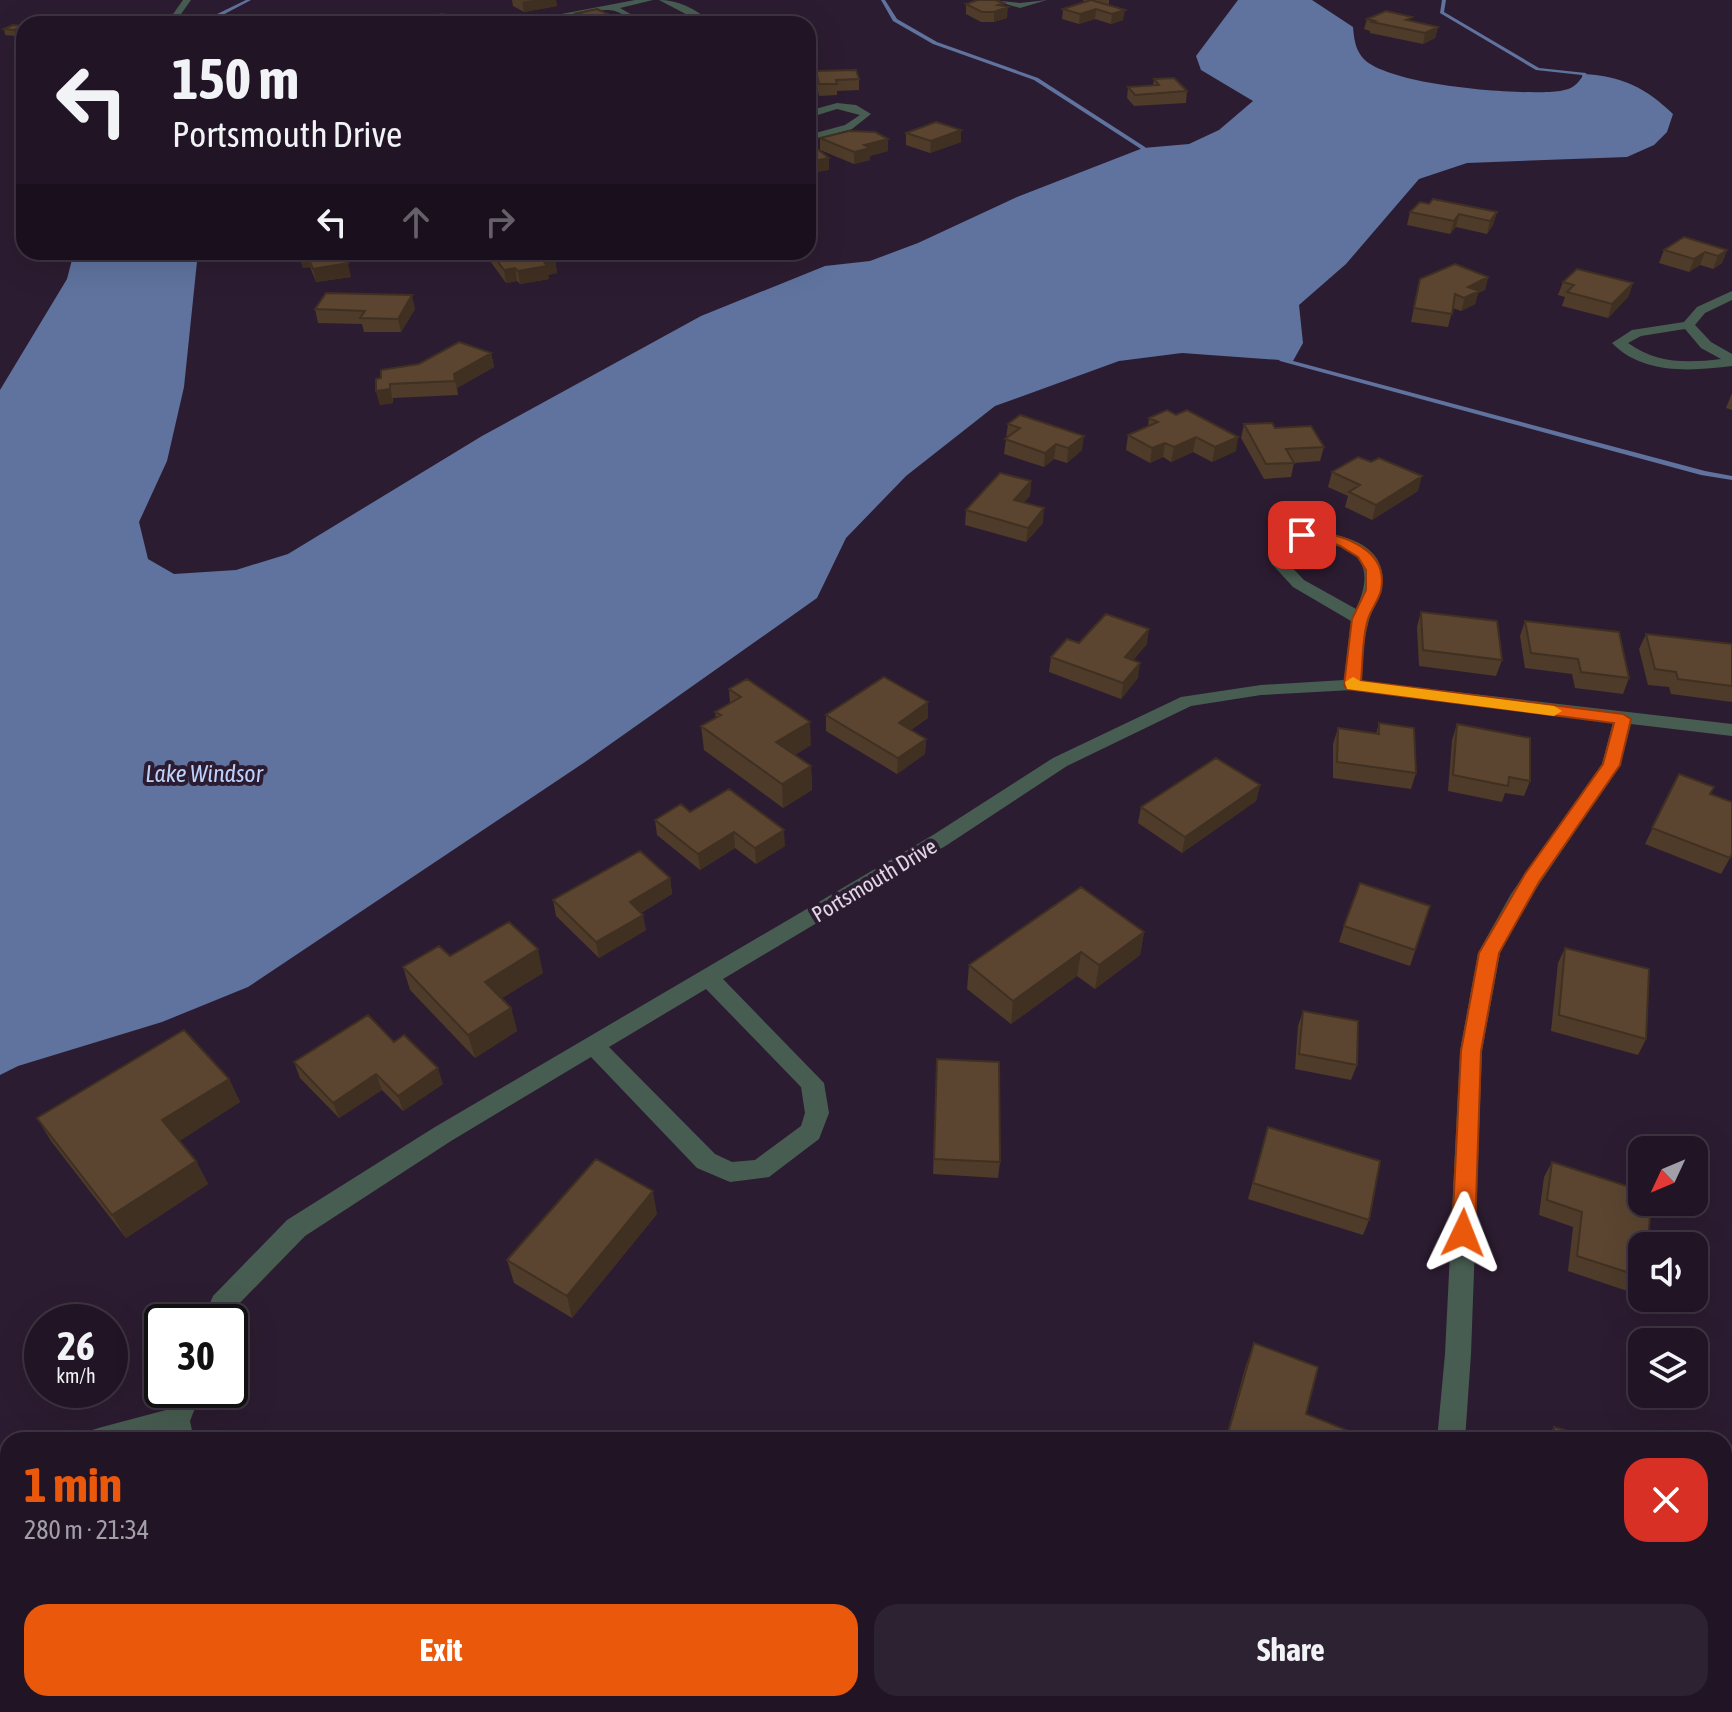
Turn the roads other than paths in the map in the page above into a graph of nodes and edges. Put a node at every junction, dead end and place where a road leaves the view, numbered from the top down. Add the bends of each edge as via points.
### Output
1 (649, 0) edge
2 (663, 0) edge
3 (996, 0) edge
4 (1043, 0) edge
5 (613, 7) junction
6 (560, 16) edge
7 (629, 16) edge
8 (699, 16) edge
9 (816, 113) edge
10 (816, 132) edge
11 (1732, 295) edge
12 (1688, 325) junction
13 (1732, 361) edge
14 (1360, 619) junction
15 (1352, 685) junction
16 (1623, 719) junction
17 (1732, 730) edge
18 (709, 978) junction
19 (594, 1046) junction
20 (222, 1304) edge
21 (184, 1408) edge
22 (178, 1430) edge
23 (1452, 1432) edge

1 - 5 street
2 - 8 street
3 - 4 street via 1017,5
5 - 6 street
5 - 7 street
9 - 10 street via 851,106 866,114 851,125
11 - 12 street via 1701,310
12 - 13 street via 1706,345
12 - 13 street via 1637,333 1619,343 1665,366
14 - 14 street via 1373,590 1373,570 1363,554 1326,536 1302,535 1287,542 1280,565 1291,578
14 - 15 street
15 - 16 street, Portsmouth Drive
15 - 18 street, Portsmouth Drive via 1187,701 1136,723 1060,762
16 - 17 street, Portsmouth Drive
16 - 23 street via 1611,765 1518,899 1489,953 1471,1051
18 - 19 street, Portsmouth Drive
18 - 19 street via 812,1083 817,1113 811,1132 760,1170 730,1172 706,1161
19 - 20 street, Portsmouth Drive via 296,1228
21 - 22 street

